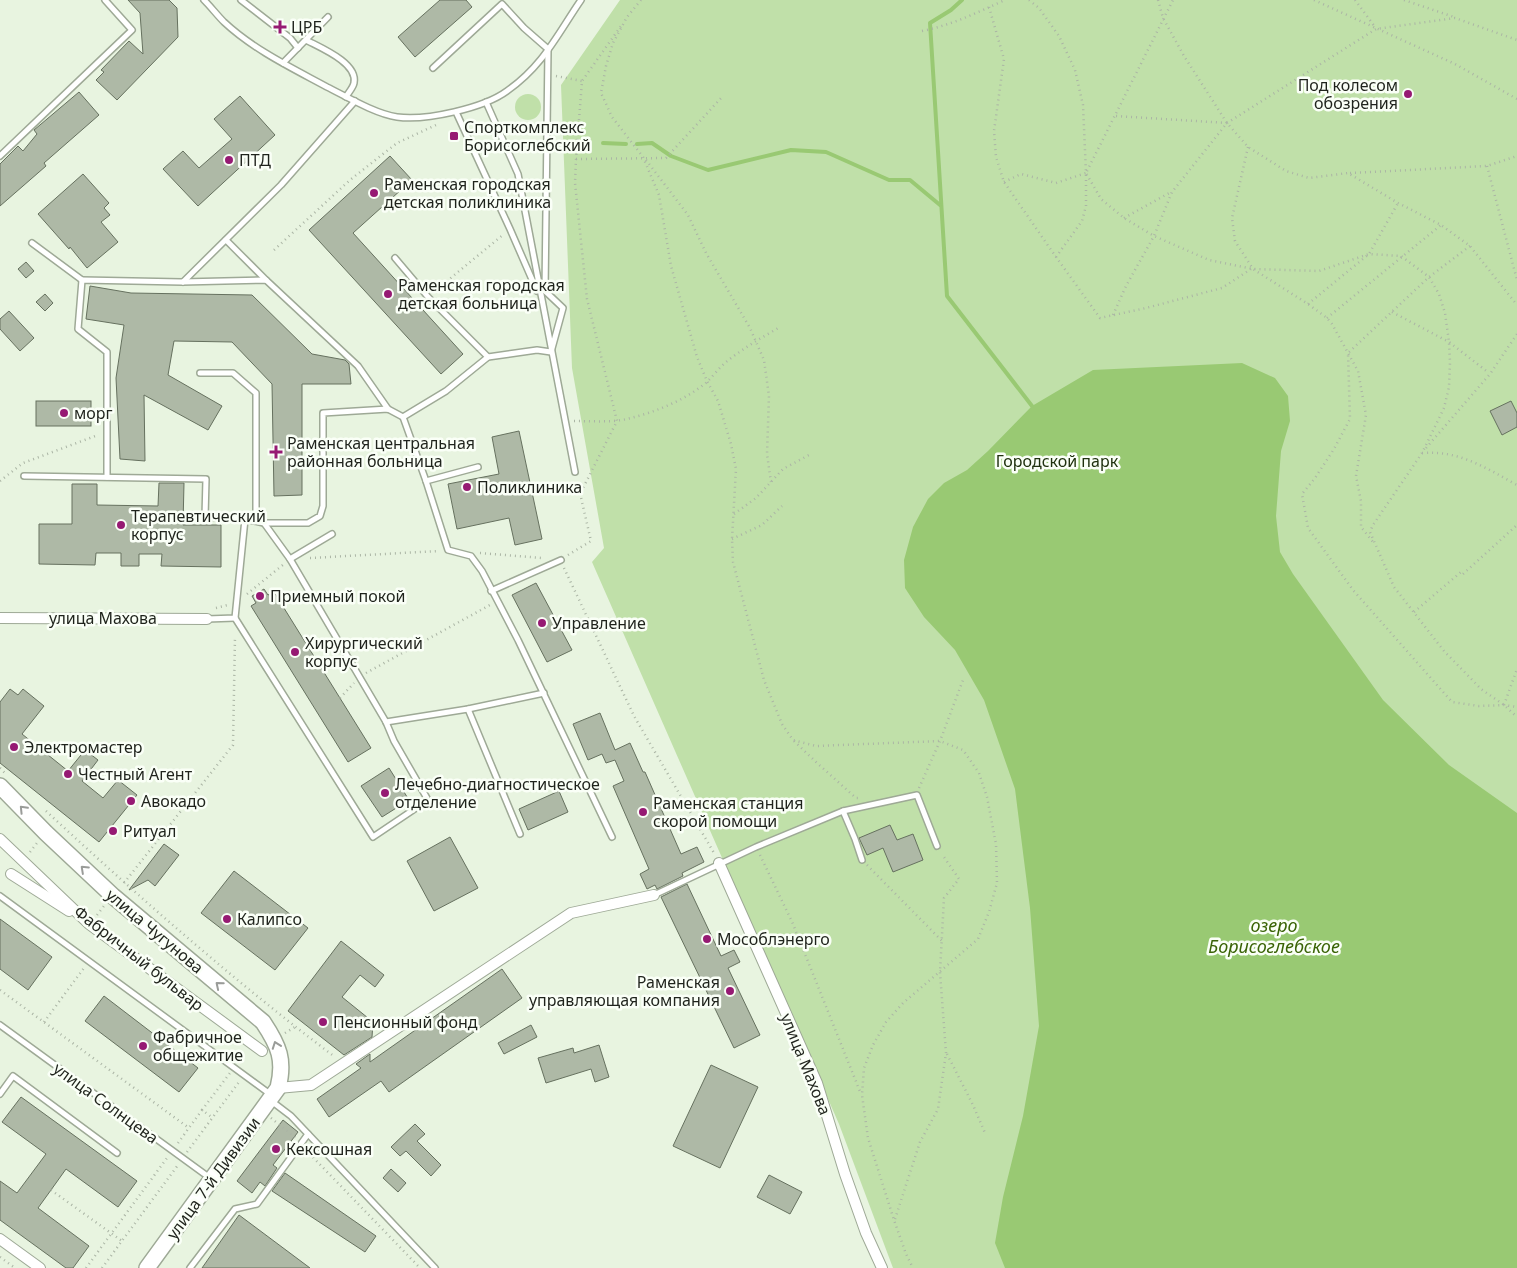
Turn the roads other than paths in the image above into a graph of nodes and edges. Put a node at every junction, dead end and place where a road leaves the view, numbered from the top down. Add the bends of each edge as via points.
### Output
1 (105, 0) edge
2 (204, 0) edge
3 (241, 0) edge
4 (580, 0) edge
5 (328, 17) dead end
6 (306, 40) junction
7 (298, 48) junction
8 (548, 49) junction
9 (283, 62) junction
10 (433, 68) dead end
11 (346, 97) junction
12 (354, 101) junction
13 (486, 102) junction
14 (456, 112) junction
15 (0, 156) edge
16 (226, 240) junction
17 (32, 243) dead end
18 (395, 258) dead end
19 (82, 280) junction
20 (266, 280) junction
21 (182, 282) junction
22 (541, 300) junction
23 (551, 352) junction
24 (488, 357) junction
25 (200, 373) dead end
26 (388, 409) junction
27 (403, 416) junction
28 (478, 467) dead end
29 (575, 472) road end
30 (24, 476) dead end
31 (106, 477) junction
32 (426, 480) junction
33 (245, 519) junction
34 (256, 520) junction
35 (264, 522) junction
36 (332, 534) dead end
37 (290, 559) junction
38 (561, 560) road end
39 (491, 591) junction
40 (0, 618) edge
41 (235, 618) junction
42 (207, 619) joint
43 (544, 693) junction
44 (468, 709) junction
45 (386, 722) junction
46 (4, 780) edge
47 (843, 811) junction
48 (520, 834) dead end
49 (612, 837) dead end
50 (0, 839) edge
51 (937, 846) road end
52 (862, 860) road end
53 (718, 863) junction
54 (11, 874) dead end
55 (654, 895) joint
56 (0, 896) edge
57 (89, 924) junction
58 (0, 1025) edge
59 (262, 1051) dead end
60 (0, 1094) edge
61 (274, 1095) junction
62 (308, 1134) junction
63 (117, 1153) dead end
64 (212, 1180) junction
65 (0, 1239) edge
66 (40, 1268) edge
67 (147, 1268) edge
68 (190, 1268) edge
69 (435, 1268) edge
70 (882, 1268) edge

1 - 15 lane via 132,30
2 - 9 lane via 224,22
3 - 7 lane
4 - 8 lane
5 - 6 lane
6 - 7 lane
6 - 11 lane via 347,64 354,72 354,84
7 - 9 lane
8 - 10 lane via 502,4
8 - 13 lane via 536,67 506,93
8 - 23 lane via 545,291 563,308
9 - 11 lane
11 - 12 lane
12 - 14 lane via 398,117
12 - 16 lane via 281,185
13 - 14 lane
13 - 22 lane via 518,174
14 - 22 lane
16 - 20 lane
16 - 21 lane
17 - 19 lane
18 - 24 lane via 428,297
19 - 21 lane
19 - 31 lane via 78,329 107,352
20 - 21 lane
20 - 26 lane via 358,366
22 - 23 lane
23 - 24 lane via 537,350
23 - 29 lane
24 - 27 lane via 446,391
25 - 34 lane via 233,373 256,393
26 - 27 lane
26 - 35 lane via 323,413 323,506 320,516 308,522
27 - 32 lane
28 - 32 lane
30 - 31 lane
31 - 33 lane via 206,479 205,517
32 - 39 lane via 448,550 471,556
33 - 34 lane
33 - 41 lane
34 - 35 lane
35 - 37 lane
36 - 37 lane
37 - 45 lane
38 - 39 lane
39 - 43 lane
40 - 42 street, улица Махова
41 - 42 lane
41 - 45 lane via 373,837 428,800
43 - 44 lane
43 - 49 lane
44 - 45 lane
44 - 48 lane
61 -> 46 main road, улица Чугунова via 282,1071 274,1039 263,1022 113,896 50,837
47 - 51 lane via 916,795
47 - 52 lane
47 - 53 lane
50 - 57 street, Фабричный бульвар
53 - 55 lane
53 - 70 street, улица Махова via 817,1083 866,1234
54 - 57 street
55 - 61 street via 571,913 311,1085
56 - 61 lane
57 - 59 street, Фабричный бульвар
58 - 64 lane, улица Солнцева
60 - 63 lane via 13,1076
61 - 62 lane
61 - 64 main road, улица 7-й Дивизии
62 - 68 lane via 257,1204 235,1208
62 - 69 lane
64 - 67 main road, улица 7-й Дивизии
65 - 66 street

